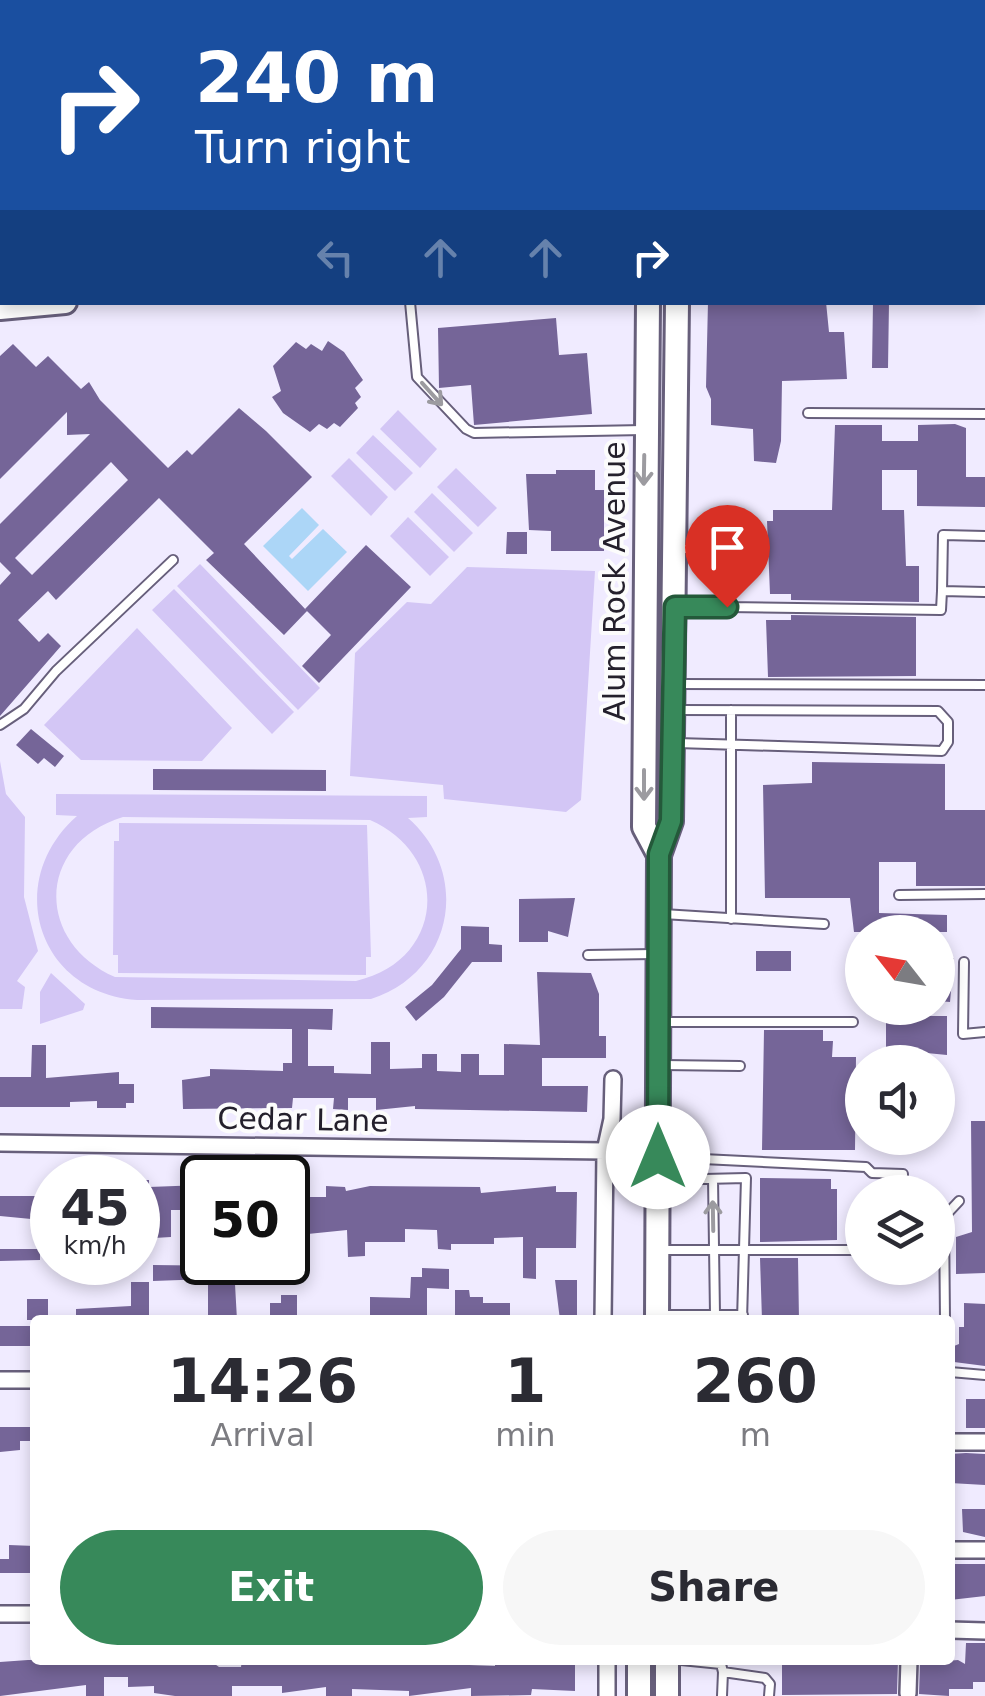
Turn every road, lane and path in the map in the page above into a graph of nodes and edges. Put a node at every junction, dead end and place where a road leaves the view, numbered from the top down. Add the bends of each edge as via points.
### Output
1 (33, 305) edge
2 (410, 305) edge
3 (648, 305) edge
4 (678, 305) edge
5 (0, 308) edge
6 (808, 413) dead end
7 (985, 414) edge
8 (645, 430) junction
9 (985, 536) edge
10 (675, 549) junction
11 (173, 560) dead end
12 (942, 591) junction
13 (985, 592) edge
14 (675, 607) junction
15 (727, 607) junction
16 (674, 684) junction
17 (985, 685) edge
18 (673, 710) junction
19 (731, 710) junction
20 (644, 711) junction
21 (0, 725) edge
22 (673, 743) junction
23 (731, 745) junction
24 (659, 854) junction
25 (985, 894) edge
26 (898, 895) dead end
27 (659, 914) junction
28 (731, 919) junction
29 (824, 924) dead end
30 (659, 954) junction
31 (588, 955) dead end
32 (964, 962) dead end
33 (658, 1022) junction
34 (845, 1022) edge
35 (985, 1032) edge
36 (658, 1064) junction
37 (740, 1066) dead end
38 (613, 1078) dead end
39 (0, 1144) edge
40 (605, 1151) junction
41 (658, 1168) junction
42 (903, 1175) edge
43 (713, 1179) junction
44 (959, 1201) dead end
45 (657, 1250) junction
46 (845, 1250) edge
47 (746, 1251) junction
48 (714, 1253) junction
49 (714, 1314) junction
50 (603, 1315) edge
51 (657, 1315) edge
52 (700, 1315) edge
53 (721, 1315) edge
54 (743, 1315) edge
55 (945, 1315) edge
56 (955, 1372) edge
57 (985, 1375) edge
58 (0, 1380) edge
59 (30, 1380) edge
60 (955, 1442) edge
61 (985, 1442) edge
62 (955, 1550) edge
63 (985, 1550) edge
64 (0, 1614) edge
65 (30, 1614) edge
66 (955, 1630) edge
67 (985, 1631) edge
68 (607, 1665) edge
69 (639, 1665) edge
70 (667, 1665) edge
71 (722, 1665) edge
72 (909, 1665) edge
73 (908, 1693) dead end
74 (607, 1696) edge
75 (638, 1696) edge
76 (667, 1696) edge
77 (722, 1696) edge
78 (769, 1696) edge

1 - 5 main road
2 -> 8 lane via 417,378 474,434
3 - 8 main road, Alum Rock Avenue
4 - 10 main road, Alum Rock Avenue
6 - 7 lane
8 -> 20 main road, Alum Rock Avenue
9 - 12 lane via 943,536
10 - 14 main road, Alum Rock Avenue
10 - 15 lane via 728,550
11 - 21 lane
12 - 13 lane
12 - 15 lane via 942,610
14 - 15 lane
14 - 16 main road, Alum Rock Avenue
16 - 17 lane
16 - 18 main road, Alum Rock Avenue
18 - 19 lane
18 - 22 main road, Alum Rock Avenue
19 - 23 lane
19 - 23 lane via 938,712 948,722 948,742 942,751
20 - 22 main road
20 -> 24 main road, Alum Rock Avenue via 644,827
22 - 23 lane
22 - 24 main road, Alum Rock Avenue via 671,821
23 - 28 lane
24 - 27 main road, Alum Rock Avenue
25 - 26 lane
27 - 28 lane
27 - 30 main road, Alum Rock Avenue
28 - 29 lane
30 - 31 lane
30 - 33 main road, Alum Rock Avenue
32 - 35 lane via 963,1034
33 - 34 lane
33 - 36 main road, Alum Rock Avenue
36 - 37 lane
36 - 41 main road, Alum Rock Avenue
38 - 40 street
39 - 40 street, Cedar Lane
40 - 50 street
41 - 42 lane via 866,1167
41 - 43 lane
41 - 45 main road, Alum Rock Avenue
43 - 47 lane via 746,1178
48 -> 43 lane
44 - 55 lane via 944,1217
45 - 48 lane
45 - 51 main road, Alum Rock Avenue
46 - 47 lane
47 - 48 lane
47 - 54 lane
48 - 49 lane
49 - 52 lane
49 - 53 lane
56 - 57 lane
58 - 59 street
60 - 61 street
62 - 63 street
64 - 65 street
66 - 67 street
68 - 74 street
69 - 75 main road
70 - 76 main road
71 - 77 lane
71 - 78 lane via 765,1678
72 - 73 street

